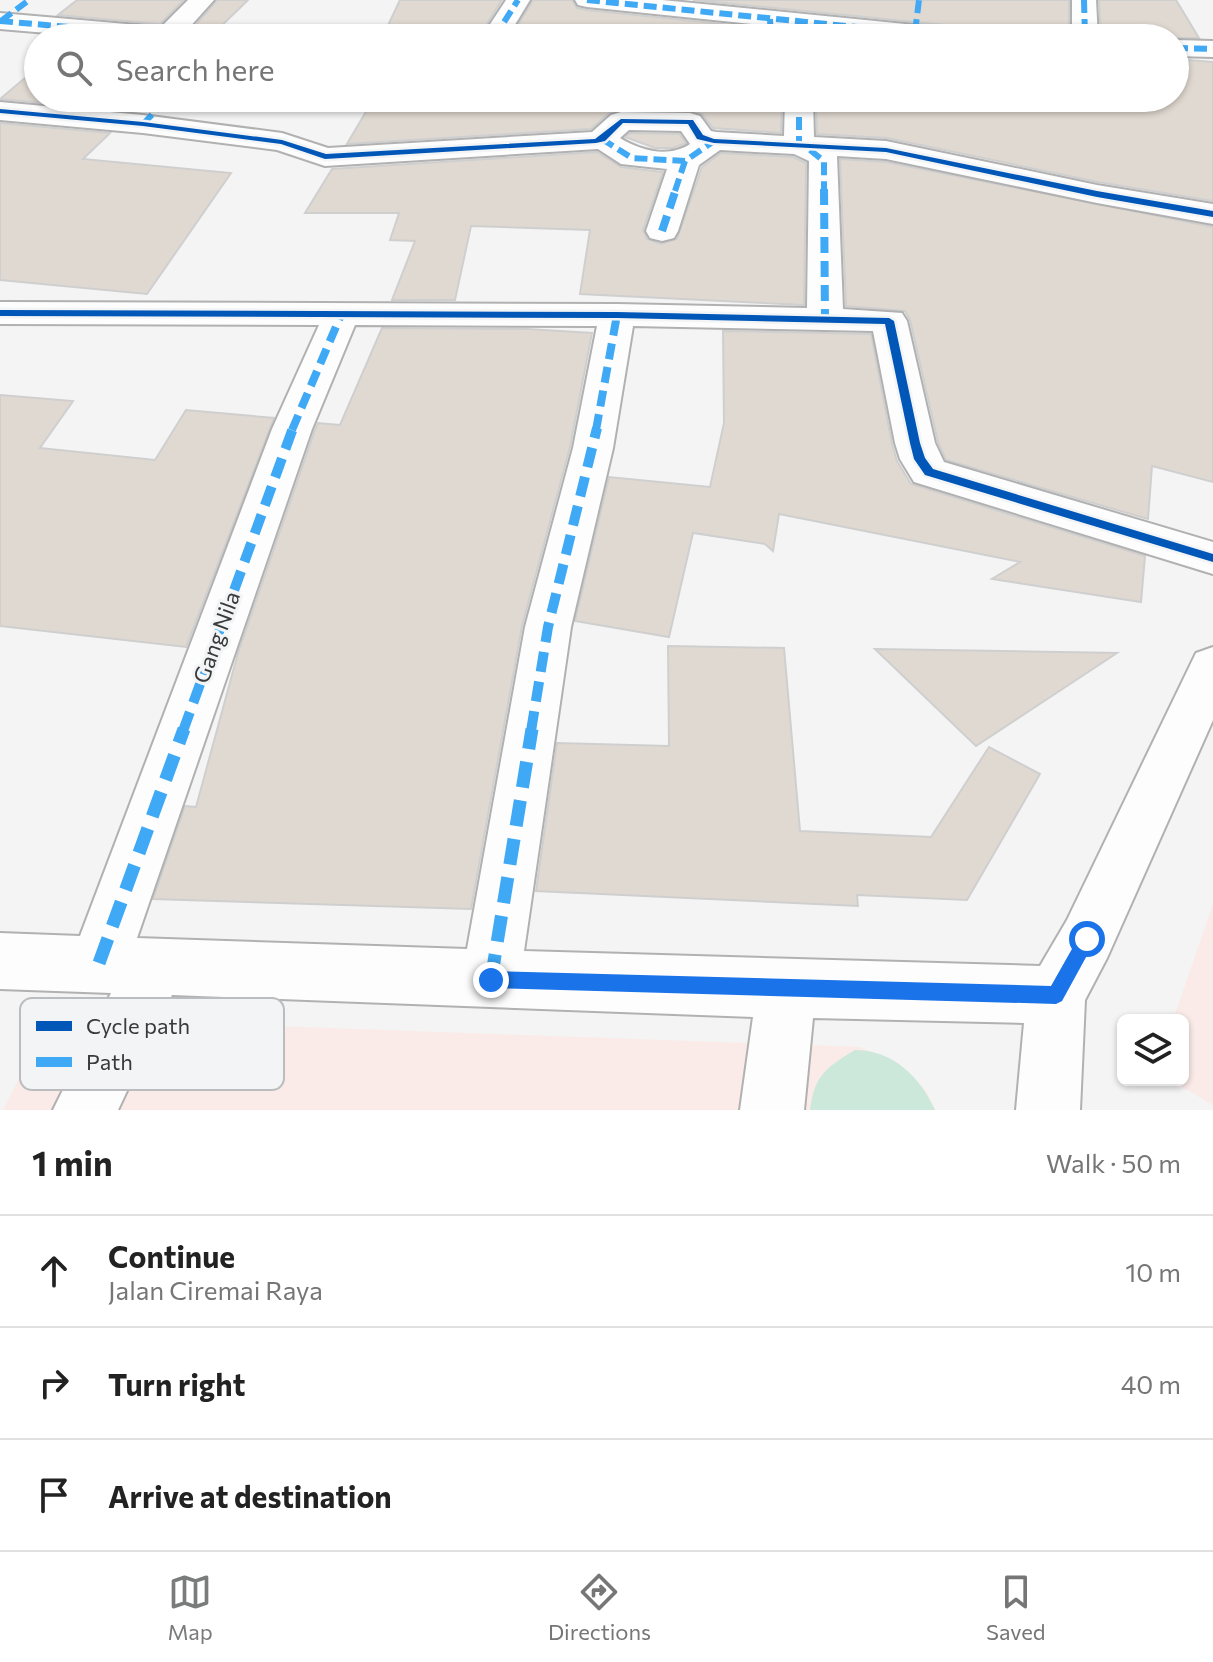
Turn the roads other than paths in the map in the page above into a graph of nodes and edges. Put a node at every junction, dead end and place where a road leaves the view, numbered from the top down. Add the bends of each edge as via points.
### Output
1 (29, 0) edge
2 (202, 0) edge
3 (518, 0) edge
4 (587, 0) edge
5 (919, 0) edge
6 (1084, 0) edge
7 (0, 21) edge
8 (33, 24) edge
9 (179, 24) edge
10 (503, 24) edge
11 (738, 24) edge
12 (916, 24) edge
13 (1085, 24) edge
14 (1189, 48) edge
15 (1213, 49) edge
16 (0, 111) edge
17 (155, 112) edge
18 (799, 112) edge
19 (143, 124) junction
20 (602, 139) junction
21 (714, 141) junction
22 (799, 145) junction
23 (685, 161) junction
24 (1213, 214) edge
25 (662, 231) dead end
26 (0, 313) edge
27 (341, 315) junction
28 (617, 315) junction
29 (825, 320) junction
30 (1213, 558) edge
31 (1213, 666) edge
32 (0, 961) edge
33 (127, 964) junction
34 (491, 980) junction
35 (786, 989) junction
36 (1056, 995) junction
37 (117, 998) edge
38 (91, 1090) edge
39 (85, 1110) edge
40 (772, 1110) edge
41 (1048, 1110) edge

1 - 7 street
2 - 9 street
3 - 10 street
4 - 11 street
5 - 12 street
6 - 13 street
7 - 8 street
14 - 15 street
16 - 19 street
17 - 19 street
18 - 22 street
19 - 20 street via 282,142 325,157
20 - 21 street via 621,121 653,120 690,122 700,137
20 - 23 street via 632,158
21 - 22 street
21 - 23 street
22 - 24 street via 923,156
22 - 29 street via 824,161
23 - 25 street
26 - 27 street
27 - 28 street
27 - 33 street, Gang Nila via 292,429
28 - 29 street
28 - 34 street via 593,448 548,627
29 - 30 street via 889,321 915,443 929,472
31 - 36 street
32 - 33 street
33 - 34 street
33 - 37 street, Gang Nila
34 - 35 street
35 - 36 street
35 - 40 street
36 - 41 street
38 - 39 street, Gang Nila

